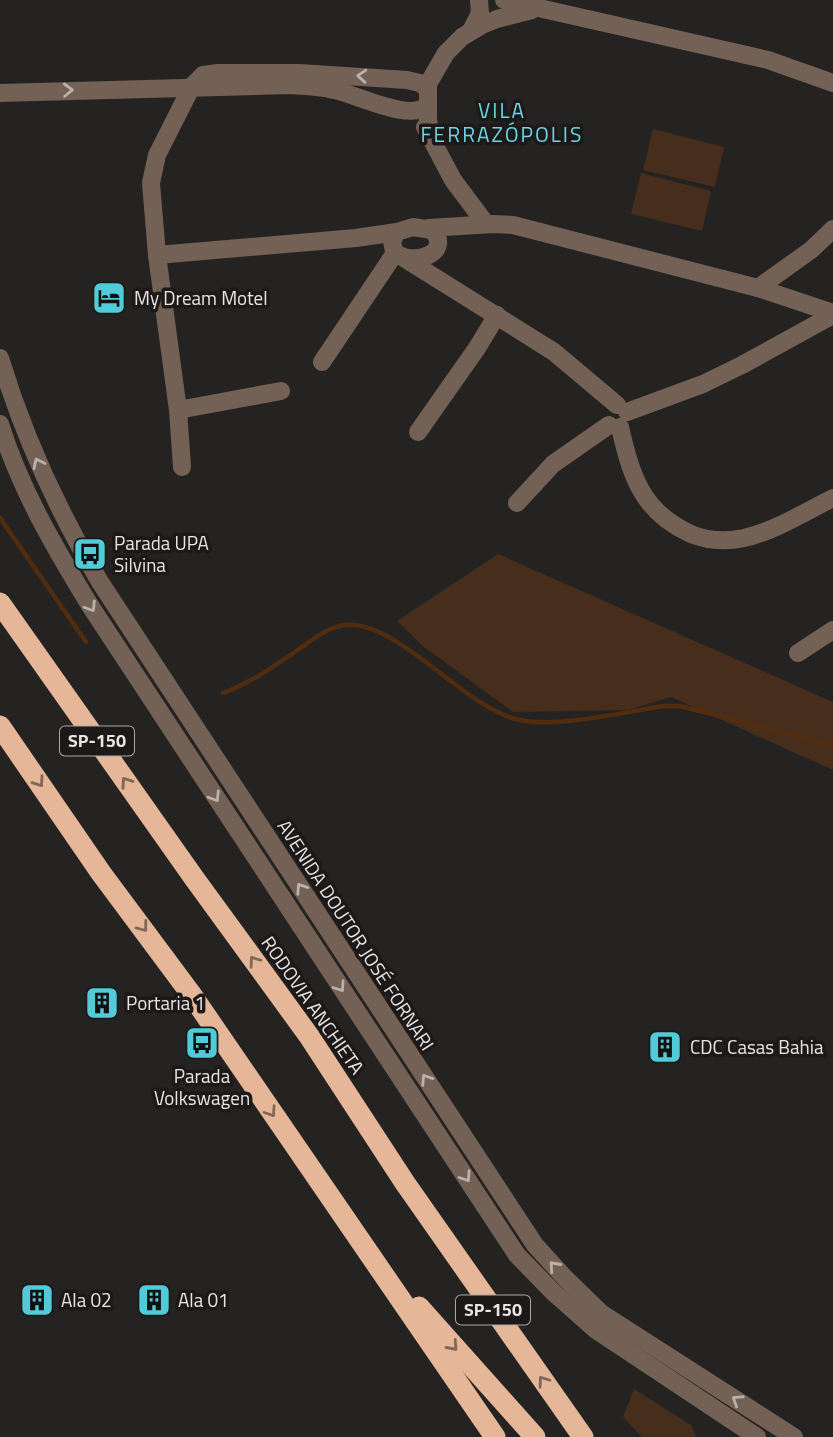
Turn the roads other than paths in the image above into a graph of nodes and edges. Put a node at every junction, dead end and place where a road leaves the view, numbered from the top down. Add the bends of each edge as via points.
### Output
1 (479, 0) edge
2 (504, 0) edge
3 (541, 9) junction
4 (471, 31) junction
5 (833, 83) edge
6 (192, 86) junction
7 (213, 86) junction
8 (0, 93) edge
9 (423, 102) junction
10 (170, 131) junction
11 (478, 225) junction
12 (429, 228) junction
13 (833, 229) edge
14 (437, 246) junction
15 (397, 248) junction
16 (157, 256) junction
17 (444, 282) junction
18 (758, 288) junction
19 (833, 314) edge
20 (497, 316) junction
21 (0, 358) edge
22 (323, 362) dead end
23 (281, 391) dead end
24 (178, 410) junction
25 (616, 416) junction
26 (0, 424) edge
27 (418, 432) dead end
28 (182, 467) dead end
29 (833, 498) edge
30 (517, 503) dead end
31 (0, 603) edge
32 (833, 629) edge
33 (798, 653) dead end
34 (0, 726) edge
35 (359, 1240) junction
36 (495, 1437) edge
37 (535, 1437) edge
38 (583, 1437) edge
39 (757, 1437) edge
40 (794, 1437) edge

1 - 4 street via 480,13
2 - 3 street
3 - 4 street via 497,19
3 - 5 street via 768,60
4 - 9 street via 446,52
6 - 7 street
8 -> 6 street
9 -> 6 street via 420,83 407,80 210,73
6 - 10 street
7 - 9 street via 320,87
7 - 10 street
9 - 11 street via 430,134
10 - 16 street via 151,174
11 - 12 street
11 - 14 street via 450,235
11 - 18 street via 513,225
12 - 14 street via 437,235
12 - 15 street via 411,228
13 - 18 street
14 - 15 street via 423,257
14 - 17 street via 436,263
15 - 16 street via 356,238
15 - 17 street
15 - 22 street
16 - 24 street
17 - 20 street
18 - 19 street
19 - 25 street via 732,370
20 - 25 street via 554,352 588,381
20 - 27 street
40 -> 21 street, AVENIDA DOUTOR JOSÉ FORNARI via 601,1313 535,1245 100,582 32,451
23 - 24 street
24 - 28 street
25 - 29 street via 633,474 649,505 666,520 698,536 721,541 751,536
25 - 30 street via 553,464
26 -> 39 street via 48,535 91,607 517,1255 596,1330
38 -> 31 highway, RODOVIA ANCHIETA / SP-150 via 309,1036
32 - 33 street
34 -> 35 highway, SP-150
35 - 36 highway, SP-150
35 -> 37 highway, SP-150

